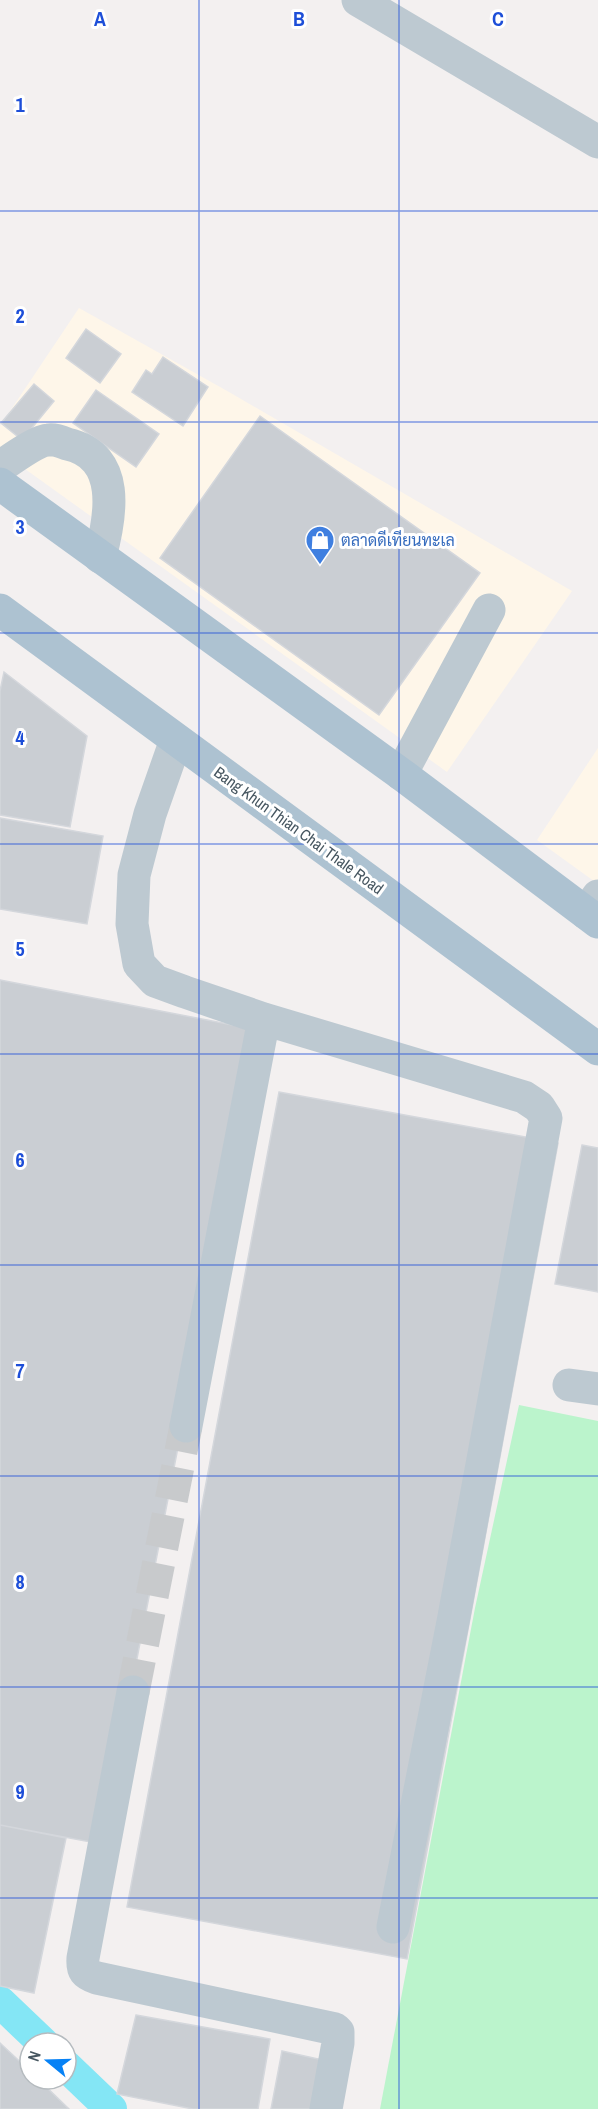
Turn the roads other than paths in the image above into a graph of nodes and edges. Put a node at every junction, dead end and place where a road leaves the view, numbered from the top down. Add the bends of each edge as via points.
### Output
1 (358, 0) edge
2 (598, 142) edge
3 (0, 467) edge
4 (0, 484) edge
5 (100, 557) junction
6 (0, 610) edge
7 (489, 610) dead end
8 (176, 740) junction
9 (401, 774) junction
10 (594, 910) edge
11 (264, 1019) junction
12 (598, 1049) edge
13 (186, 1426) tunnel mouth
14 (133, 1692) tunnel mouth
15 (393, 1927) dead end
16 (326, 2109) edge

1 - 2 street
3 - 5 street via 48,439 77,446 93,456 102,466 110,496 108,527
4 - 5 main road
5 - 9 main road
6 - 8 main road, Bang Khun Thian Chai Thale Road
7 - 9 street
8 - 11 street via 134,874 132,924 139,964 155,981
8 - 12 main road, Bang Khun Thian Chai Thale Road
9 - 10 main road
11 - 13 street
11 - 15 street via 524,1097 539,1107 546,1118
14 - 16 street via 83,1970 97,1978 335,2029 338,2043

